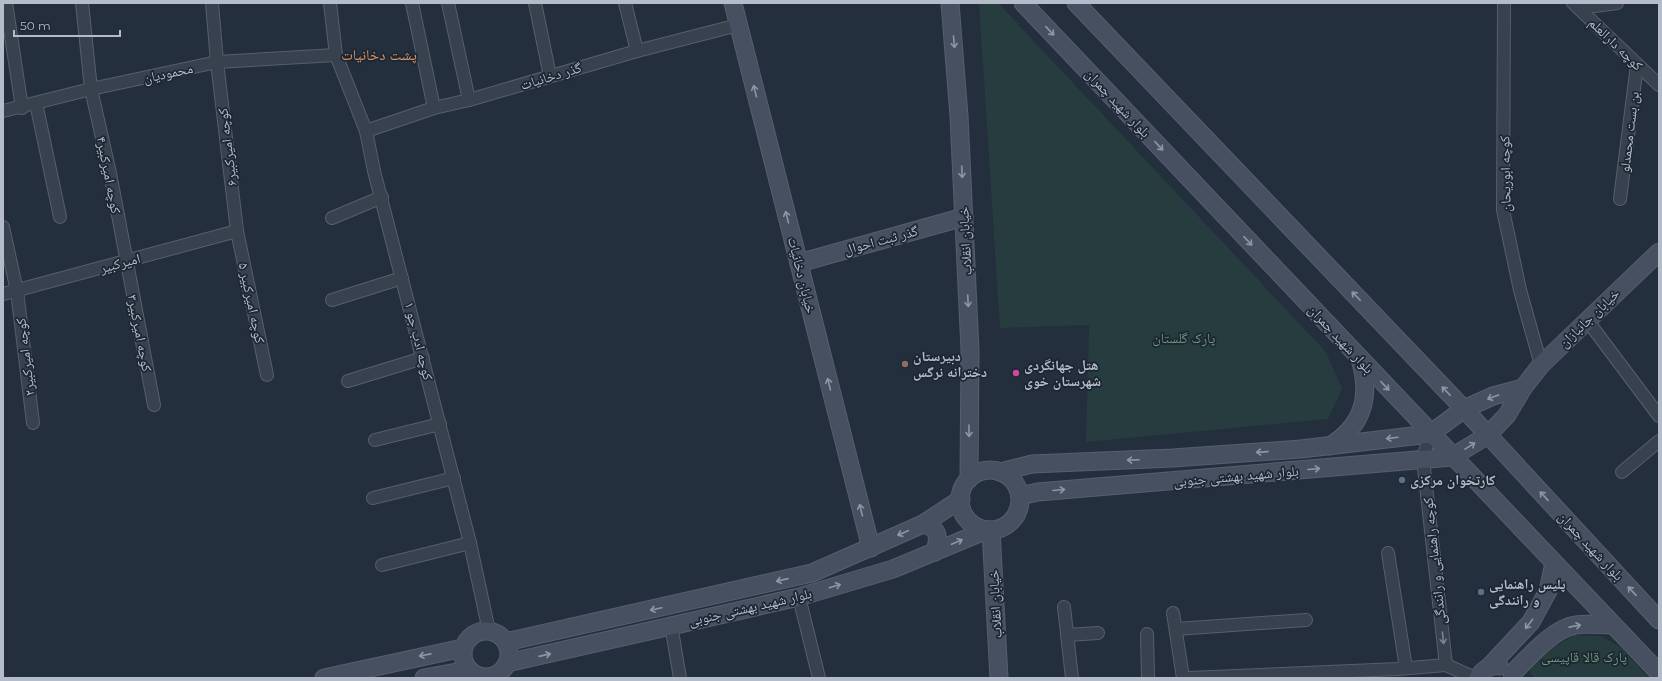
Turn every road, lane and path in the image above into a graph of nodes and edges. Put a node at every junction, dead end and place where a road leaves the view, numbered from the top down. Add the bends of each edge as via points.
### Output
1 (6, 3) edge
2 (82, 3) edge
3 (212, 3) edge
4 (330, 3) edge
5 (412, 3) edge
6 (448, 3) edge
7 (535, 3) edge
8 (625, 3) edge
9 (733, 3) edge
10 (950, 3) edge
11 (1023, 3) edge
12 (1076, 3) edge
13 (1504, 3) edge
14 (1617, 3) edge
15 (1595, 4) edge
16 (1576, 6) edge
17 (738, 25) junction
18 (637, 51) junction
19 (336, 55) junction
20 (217, 62) junction
21 (1637, 65) junction
22 (550, 76) junction
23 (1659, 86) edge
24 (91, 89) junction
25 (469, 100) junction
26 (36, 103) junction
27 (22, 108) junction
28 (434, 108) junction
29 (3, 111) edge
30 (366, 131) junction
31 (382, 197) junction
32 (1620, 199) dead end
33 (60, 217) dead end
34 (332, 218) dead end
35 (964, 218) junction
36 (3, 227) edge
37 (237, 231) junction
38 (1657, 257) edge
39 (126, 261) junction
40 (799, 263) junction
41 (402, 278) junction
42 (17, 291) junction
43 (3, 294) edge
44 (332, 300) dead end
45 (1587, 320) junction
46 (423, 358) junction
47 (1360, 359) junction
48 (1541, 365) junction
49 (266, 375) dead end
50 (348, 381) dead end
51 (1524, 388) junction
52 (154, 405) dead end
53 (1464, 409) junction
54 (1659, 416) edge
55 (33, 423) dead end
56 (440, 424) junction
57 (1430, 434) junction
58 (1488, 435) junction
59 (375, 440) dead end
60 (1659, 441) edge
61 (1330, 446) junction
62 (1452, 457) junction
63 (1423, 459) junction
64 (1000, 472) junction
65 (1622, 472) dead end
66 (454, 478) junction
67 (969, 479) junction
68 (1020, 496) junction
69 (373, 498) dead end
70 (961, 500) junction
71 (923, 524) junction
72 (989, 530) junction
73 (470, 543) junction
74 (871, 548) junction
75 (935, 552) junction
76 (1388, 553) dead end
77 (1554, 563) junction
78 (382, 565) dead end
79 (799, 597) junction
80 (1064, 607) dead end
81 (1173, 612) dead end
82 (1306, 620) dead end
83 (1659, 620) edge
84 (671, 625) junction
85 (1613, 625) junction
86 (1176, 629) junction
87 (489, 631) junction
88 (1098, 633) dead end
89 (1147, 634) dead end
90 (1068, 635) junction
91 (506, 642) junction
92 (463, 648) junction
93 (507, 663) junction
94 (1446, 665) junction
95 (468, 670) junction
96 (1401, 672) edge
97 (1483, 672) edge
98 (1659, 673) edge
99 (1370, 674) edge
100 (1513, 676) edge
101 (491, 677) edge
102 (324, 678) edge
103 (424, 678) edge
104 (680, 678) edge
105 (819, 678) edge
106 (999, 678) edge
107 (1072, 678) edge
108 (1148, 678) edge
109 (1183, 678) edge
110 (1191, 678) edge
111 (1475, 678) edge

1 - 27 street
2 - 24 street, کوچه امیرکبیر۴
3 - 20 street, کوچه امیرکبیر۶
4 - 19 street, کوچه ادب جو ۱
5 - 28 street
6 - 25 street
7 - 22 street
8 - 18 street
9 - 17 main road, خیابان دخانیات
10 -> 35 main road, خیابان انقلاب
11 -> 47 main road, بلوار شهید چمران
53 -> 12 main road, بلوار شهید چمران
13 - 48 street, کوچه ابوریحان via 1503,210 1520,290
14 - 15 street
15 - 16 street
16 - 21 street, کوچه دارالعلم
17 - 18 street, گذر دخانیات
40 -> 17 main road, خیابان دخانیات
18 - 22 street, گذر دخانیات
19 - 20 street, محمودیان
19 - 30 street, کوچه ادب جو ۱
20 - 24 street, محمودیان
20 - 37 street, کوچه امیرکبیر۶
21 - 23 street, کوچه دارالعلم
21 - 32 street, بن بست محمدلو
22 - 25 street, گذر دخانیات
24 - 26 street, محمودیان
24 - 39 street, کوچه امیرکبیر۴
25 - 28 street, گذر دخانیات
26 - 27 street, محمودیان
26 - 33 street
27 - 29 street, محمودیان
28 - 30 street, گذر دخانیات
30 - 31 street, کوچه ادب جو ۱
31 - 34 street
31 - 41 street, کوچه ادب جو ۱
35 - 40 main road, گذر ثبت احوال
35 -> 67 main road, خیابان انقلاب via 970,350
36 - 42 street, کوچه امیرکبیر۲
37 - 39 street, امیرکبیر
37 - 49 street, کوچه امیرکبیر ۵
38 - 45 main road, خیابان جانبازان
39 - 42 street, امیرکبیر
39 - 52 street, کوچه امیرکبیر۳
74 -> 40 main road, خیابان دخانیات
41 - 44 street
41 - 46 street, کوچه ادب جو ۱
42 - 43 street, امیرکبیر
42 - 55 street, کوچه امیرکبیر۲
45 - 48 main road, خیابان جانبازان
45 - 54 street
46 - 50 street
46 - 56 street, کوچه ادب جو ۱
47 -> 57 main road, بلوار شهید چمران
47 - 61 main road via 1365,389 1362,409 1353,426
48 - 51 main road, خیابان جانبازان
51 -> 53 main road via 1493,396
51 - 58 main road, خیابان جانبازان via 1507,415
53 - 57 main road
53 - 58 main road, بلوار شهید چمران
56 - 59 street
56 - 66 street, کوچه ادب جو ۱
57 -> 61 main road, بلوار شهید بهشتی جنوبی
57 - 62 main road, بلوار شهید چمران
57 - 63 street, کوچه راهنمایی و رانندگی
62 -> 58 main road, خیابان جانبازان
83 -> 58 main road, بلوار شهید چمران
60 - 65 street
61 -> 64 main road, بلوار شهید بهشتی جنوبی via 1173,458 1032,464
62 - 63 main road, بلوار شهید بهشتی جنوبی
62 - 77 main road, بلوار شهید چمران
68 -> 63 main road, بلوار شهید بهشتی جنوبی via 1038,492
63 -> 94 street, کوچه راهنمایی و رانندگی
64 - 67 main road via 983,471
64 - 68 main road via 1013,481
66 - 69 street
66 - 73 street, کوچه ادب جو ۱
67 - 70 main road via 964,485
68 - 72 main road via 1020,506 1010,523
70 - 71 main road, بلوار شهید بهشتی جنوبی
70 - 72 main road via 965,516 978,528
71 -> 74 main road, بلوار شهید بهشتی جنوبی
71 - 75 main road via 932,526 936,533
75 -> 72 main road, بلوار شهید بهشتی جنوبی
72 - 106 main road, خیابان انقلاب
73 - 78 street
73 - 87 street, کوچه ادب جو ۱
74 -> 91 main road, بلوار شهید بهشتی جنوبی via 812,573
79 -> 75 main road, بلوار شهید بهشتی جنوبی via 892,569
76 - 96 street
77 - 85 main road, بلوار شهید چمران
77 -> 97 main road via 1548,591 1530,622
79 - 84 main road, بلوار شهید بهشتی جنوبی
79 - 105 street
80 - 90 street
81 - 86 street
82 - 86 street
93 -> 84 main road, بلوار شهید بهشتی جنوبی
84 - 104 street
85 - 98 main road, بلوار شهید چمران
100 -> 85 main road via 1539,648 1560,631 1574,625
86 - 109 street
87 - 91 main road via 499,634
87 - 92 main road via 473,635
88 - 90 street
89 - 108 street
90 - 107 street
91 - 93 main road via 509,652
92 - 95 main road via 463,659
92 -> 102 main road
93 - 101 main road via 501,672
94 - 96 street
94 - 111 street
95 - 101 main road via 479,676
95 - 103 main road
96 - 99 street
97 - 100 main road via 1502,666
99 - 110 street

